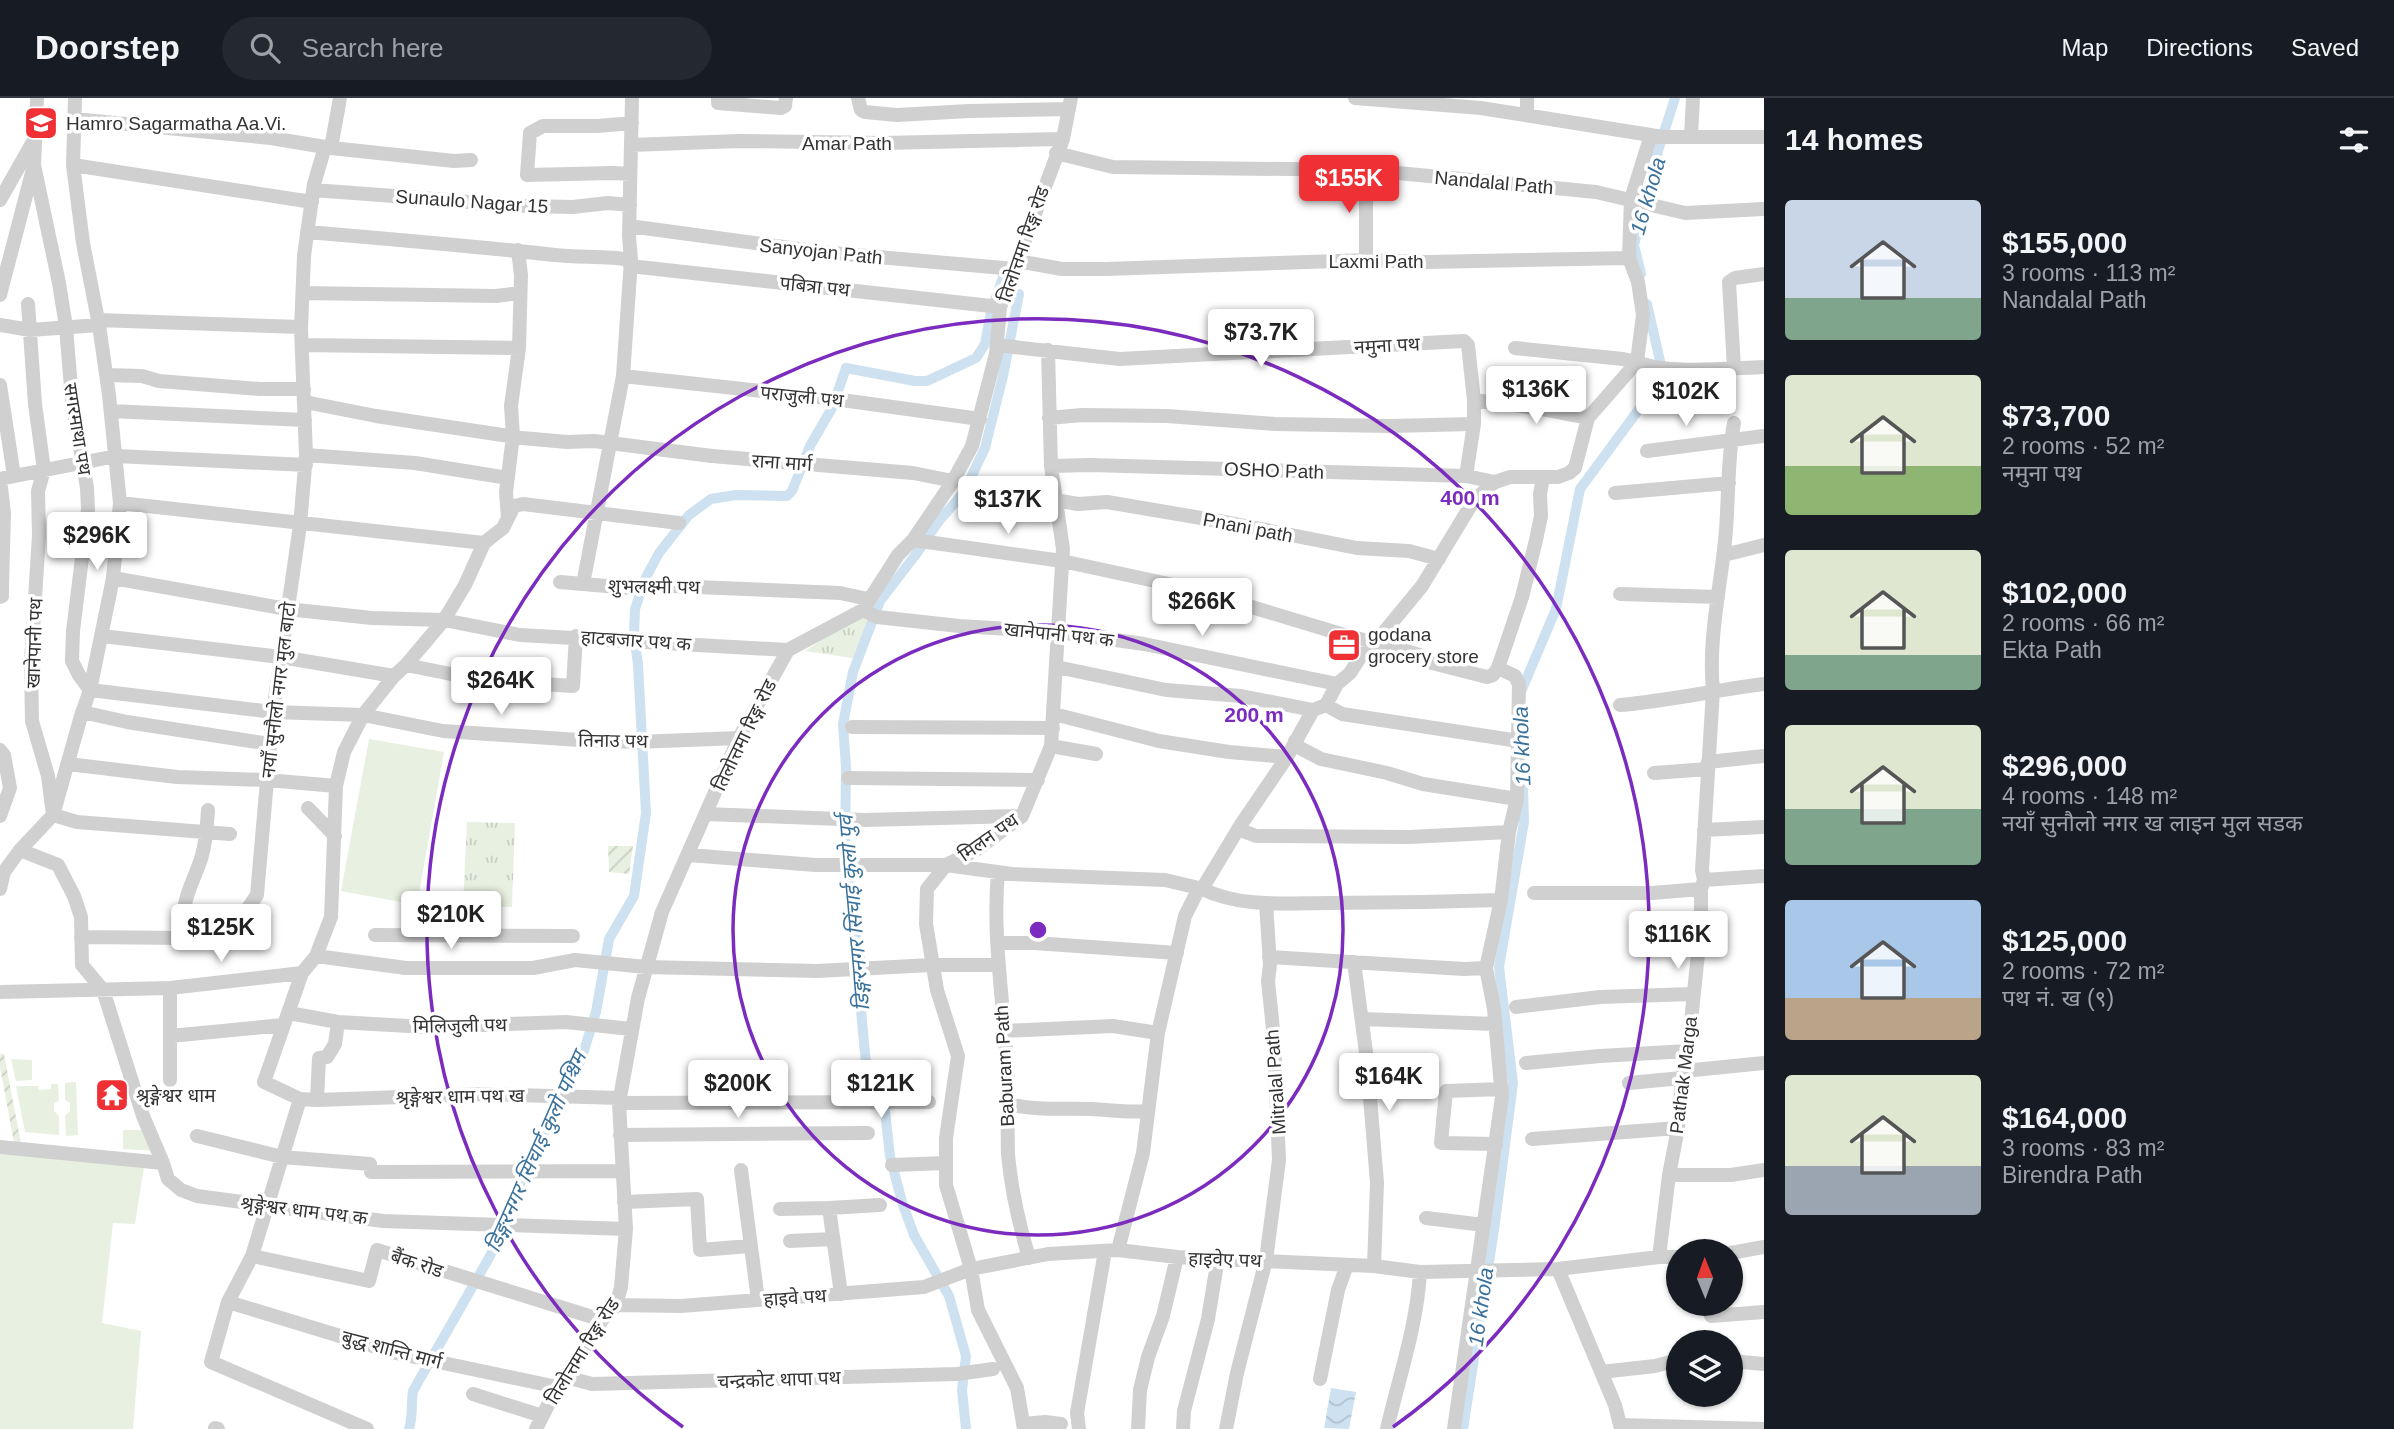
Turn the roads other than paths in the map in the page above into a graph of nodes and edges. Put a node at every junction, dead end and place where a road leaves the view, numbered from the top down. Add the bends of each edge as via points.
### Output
1 (37, 98) edge
2 (75, 98) edge
3 (340, 98) edge
4 (632, 98) edge
5 (719, 98) edge
6 (858, 98) edge
7 (1355, 98) edge
8 (1527, 98) edge
9 (1693, 98) edge
10 (785, 102) edge
11 (1070, 104) edge
12 (1527, 115) junction
13 (74, 119) junction
14 (632, 123) junction
15 (36, 136) junction
16 (1657, 136) junction
17 (1691, 136) junction
18 (1764, 137) edge
19 (1063, 139) junction
20 (631, 145) junction
21 (328, 148) junction
22 (1056, 153) junction
23 (471, 160) dead end
24 (34, 164) junction
25 (73, 165) junction
26 (1366, 170) junction
27 (631, 174) junction
28 (312, 196) junction
29 (0, 200) edge
30 (1631, 200) junction
31 (629, 205) junction
32 (1764, 209) edge
33 (629, 226) junction
34 (307, 232) junction
35 (518, 250) junction
36 (1629, 258) junction
37 (1366, 260) junction
38 (630, 263) junction
39 (1016, 265) junction
40 (1764, 274) edge
41 (303, 293) junction
42 (520, 293) junction
43 (0, 295) edge
44 (27, 304) dead end
45 (1000, 307) junction
46 (99, 323) junction
47 (0, 326) edge
48 (66, 327) junction
49 (301, 327) junction
50 (30, 330) junction
51 (302, 345) junction
52 (998, 345) junction
53 (519, 348) junction
54 (1515, 348) dead end
55 (1048, 349) junction
56 (1642, 364) junction
57 (1764, 367) edge
58 (1734, 368) junction
59 (106, 375) junction
60 (623, 376) junction
61 (0, 386) edge
62 (304, 396) junction
63 (1474, 400) junction
64 (111, 411) junction
65 (1049, 418) junction
66 (1588, 418) junction
67 (980, 419) junction
68 (305, 420) junction
69 (1734, 423) dead end
70 (1474, 424) junction
71 (513, 436) junction
72 (1764, 436) edge
73 (1731, 440) junction
74 (611, 443) junction
75 (1647, 451) dead end
76 (116, 456) junction
77 (306, 460) junction
78 (83, 463) junction
79 (1051, 466) junction
80 (44, 470) junction
81 (1466, 476) junction
82 (1543, 477) junction
83 (5, 478) edge
84 (508, 478) junction
85 (953, 481) junction
86 (1495, 482) junction
87 (1729, 484) junction
88 (1615, 493) dead end
89 (1055, 500) junction
90 (120, 503) junction
91 (596, 513) junction
92 (508, 518) junction
93 (679, 523) dead end
94 (300, 525) junction
95 (914, 540) junction
96 (484, 543) junction
97 (1764, 545) edge
98 (1724, 555) junction
99 (1439, 559) junction
100 (1062, 561) junction
101 (113, 578) junction
102 (560, 582) dead end
103 (583, 584) junction
104 (1620, 594) dead end
105 (0, 597) edge
106 (1718, 597) junction
107 (866, 604) junction
108 (287, 609) junction
109 (444, 620) junction
110 (1059, 632) junction
111 (102, 636) junction
112 (576, 636) junction
113 (1375, 643) junction
114 (788, 650) junction
115 (281, 657) junction
116 (406, 665) junction
117 (1056, 667) junction
118 (1497, 668) junction
119 (394, 676) junction
120 (1337, 684) junction
121 (1764, 684) edge
122 (1715, 688) junction
123 (90, 690) junction
124 (1620, 705) dead end
125 (1319, 707) junction
126 (82, 712) junction
127 (273, 712) junction
128 (363, 715) junction
129 (1053, 721) junction
130 (852, 727) dead end
131 (739, 738) junction
132 (1295, 741) junction
133 (1519, 741) junction
134 (270, 744) junction
135 (1051, 746) junction
136 (0, 750) edge
137 (1096, 754) dead end
138 (1764, 755) edge
139 (1287, 757) junction
140 (68, 764) junction
141 (1708, 766) junction
142 (1654, 774) dead end
143 (848, 778) dead end
144 (267, 780) junction
145 (1038, 780) junction
146 (336, 786) junction
147 (1517, 799) junction
148 (308, 808) dead end
149 (208, 810) dead end
150 (706, 814) junction
151 (54, 815) junction
152 (0, 816) edge
153 (1022, 816) junction
154 (1764, 827) edge
155 (1238, 829) junction
156 (1704, 830) junction
157 (206, 832) junction
158 (1509, 832) junction
159 (230, 834) dead end
160 (335, 836) junction
161 (20, 850) junction
162 (689, 855) junction
163 (946, 865) junction
164 (998, 872) junction
165 (1764, 876) edge
166 (1702, 884) junction
167 (0, 889) edge
168 (1201, 889) junction
169 (1534, 893) dead end
170 (1501, 900) junction
171 (1266, 903) junction
172 (375, 934) dead end
173 (81, 937) junction
174 (186, 938) junction
175 (997, 943) junction
176 (1177, 953) junction
177 (316, 956) junction
178 (1269, 957) junction
179 (578, 960) junction
180 (1354, 962) junction
181 (931, 965) junction
182 (998, 965) junction
183 (646, 967) junction
184 (1486, 968) junction
185 (302, 973) junction
186 (170, 988) junction
187 (103, 990) junction
188 (0, 992) edge
189 (1693, 994) junction
190 (1516, 1007) dead end
191 (286, 1019) junction
192 (1363, 1019) junction
193 (338, 1023) junction
194 (1495, 1024) junction
195 (631, 1029) junction
196 (1004, 1031) junction
197 (1158, 1033) junction
198 (170, 1036) junction
199 (1688, 1051) junction
200 (1526, 1063) dead end
201 (1764, 1063) edge
202 (1683, 1075) junction
203 (170, 1080) dead end
204 (1629, 1083) dead end
205 (1502, 1089) junction
206 (300, 1099) junction
207 (317, 1100) junction
208 (620, 1100) junction
209 (929, 1102) dead end
210 (1008, 1104) junction
211 (1148, 1111) junction
212 (1678, 1128) junction
213 (868, 1133) dead end
214 (620, 1135) junction
215 (197, 1136) dead end
216 (1532, 1139) dead end
217 (1496, 1144) junction
218 (0, 1147) edge
219 (282, 1157) junction
220 (163, 1163) junction
221 (945, 1163) junction
222 (892, 1165) dead end
223 (741, 1170) dead end
224 (1764, 1170) edge
225 (622, 1171) junction
226 (1669, 1175) junction
227 (624, 1202) junction
228 (880, 1205) dead end
229 (266, 1206) junction
230 (829, 1208) junction
231 (780, 1209) dead end
232 (1426, 1218) dead end
233 (1484, 1225) junction
234 (626, 1229) junction
235 (833, 1239) junction
236 (790, 1241) dead end
237 (750, 1246) junction
238 (1764, 1247) edge
239 (1112, 1251) junction
240 (1743, 1251) edge
241 (252, 1256) junction
242 (1177, 1257) junction
243 (1659, 1257) junction
244 (1666, 1257) edge
245 (1029, 1258) junction
246 (1218, 1258) junction
247 (1266, 1260) junction
248 (1347, 1265) junction
249 (1374, 1266) junction
250 (971, 1269) junction
251 (1558, 1269) junction
252 (1484, 1270) junction
253 (1420, 1272) junction
254 (841, 1294) junction
255 (758, 1300) junction
256 (229, 1302) junction
257 (616, 1305) junction
258 (1743, 1311) edge
259 (1764, 1312) edge
260 (602, 1320) junction
261 (1743, 1362) edge
262 (1666, 1363) edge
263 (1764, 1364) edge
264 (993, 1369) dead end
265 (1601, 1372) junction
266 (1320, 1379) dead end
267 (562, 1382) junction
268 (473, 1394) dead end
269 (539, 1423) edge
270 (1061, 1424) dead end
271 (1023, 1427) edge
272 (1620, 1427) edge
273 (367, 1429) edge
274 (1079, 1429) edge
275 (1138, 1429) edge
276 (1182, 1429) edge
277 (1226, 1429) edge
278 (1387, 1429) edge
279 (1454, 1429) edge
280 (1764, 1429) edge

1 - 15 street
2 - 13 street
3 - 21 street, नयाँ सुनौलो नगर मुल बाटो
4 - 14 street, शुभलक्ष्मी पथ
5 - 10 street via 718,103 781,108
6 - 11 street via 865,113 897,115
7 - 12 street
8 - 12 street
9 - 17 street
11 - 19 street, तिलोत्तमा रिङ्ग रोड
12 - 16 street
13 - 21 street
13 - 25 street
14 - 20 street, शुभलक्ष्मी पथ
14 - 27 street via 543,126 530,133 527,175
15 - 24 street
15 - 29 street
16 - 17 street
16 - 30 street
17 - 18 street
19 - 20 street, Amar Path
19 - 22 street, तिलोत्तमा रिङ्ग रोड
20 - 27 street, शुभलक्ष्मी पथ
21 - 23 street
21 - 28 street, नयाँ सुनौलो नगर मुल बाटो
22 - 26 street, Nandalal Path via 1113,167
22 - 39 street, तिलोत्तमा रिङ्ग रोड
24 - 43 street
24 - 48 street, सगरमाथा पथ
25 - 28 street, Sunaulo Nagar 15
25 - 46 street
26 - 30 street, Nandalal Path via 1583,191
26 - 37 street
27 - 31 street, शुभलक्ष्मी पथ
28 - 31 street, Sunaulo Nagar 15 via 408,197 488,205
28 - 34 street, नयाँ सुनौलो नगर मुल बाटो
30 - 32 street, Nandalal Path via 1685,213
30 - 36 street
31 - 33 street, शुभलक्ष्मी पथ
33 - 38 street, शुभलक्ष्मी पथ
33 - 39 street, Sanyojan Path via 821,253
34 - 35 street, पबित्रा पथ
34 - 41 street, नयाँ सुनौलो नगर मुल बाटो
35 - 38 street, पबित्रा पथ via 615,257
35 - 42 street
36 - 37 street, Laxmi Path
36 - 56 street via 1643,315
37 - 39 street, Laxmi Path via 1106,269
38 - 45 street, पबित्रा पथ
38 - 60 street, शुभलक्ष्मी पथ
39 - 45 street, तिलोत्तमा रिङ्ग रोड
40 - 58 street via 1730,282
41 - 42 street
41 - 49 street, नयाँ सुनौलो नगर मुल बाटो
42 - 53 street
44 - 50 street, खानेपानी पथ
45 - 52 street, तिलोत्तमा रिङ्ग रोड
46 - 48 street
46 - 49 street
46 - 59 street
47 - 50 street
48 - 50 street
48 - 78 street, सगरमाथा पथ
49 - 51 street, नयाँ सुनौलो नगर मुल बाटो
50 - 80 street, खानेपानी पथ
51 - 53 street
51 - 62 street, नयाँ सुनौलो नगर मुल बाटो
52 - 55 street, नमुना पथ
52 - 67 street, तिलोत्तमा रिङ्ग रोड
53 - 71 street via 511,406
54 - 56 street
55 - 63 street, नमुना पथ via 1119,359 1464,341
55 - 65 street, मिलन पथ
56 - 58 street via 1667,369
56 - 66 street
57 - 58 street
59 - 62 street, राना मार्ग
59 - 64 street
60 - 67 street, पराजुली पथ
60 - 74 street, शुभलक्ष्मी पथ
61 - 83 street
62 - 68 street, नयाँ सुनौलो नगर मुल बाटो
62 - 71 street, राना मार्ग via 376,416
63 - 66 street
63 - 70 street
64 - 68 street
64 - 76 street
65 - 70 street via 1167,416 1275,424
65 - 79 street, मिलन पथ
66 - 82 street, OSHO Path via 1575,468 1558,477
67 - 85 street, तिलोत्तमा रिङ्ग रोड
68 - 77 street, नयाँ सुनौलो नगर मुल बाटो
69 - 73 street, Pathak Marga
70 - 81 street
71 - 74 street, राना मार्ग
71 - 84 street
72 - 73 street
73 - 75 street
73 - 87 street, Pathak Marga
74 - 85 street, राना मार्ग via 913,473
74 - 91 street, शुभलक्ष्मी पथ
76 - 77 street
76 - 78 street
76 - 90 street
77 - 84 street via 415,463
77 - 94 street, नयाँ सुनौलो नगर मुल बाटो
78 - 80 street
78 - 123 street, सगरमाथा पथ via 88,509 72,661
79 - 81 street, OSHO Path
79 - 89 street, मिलन पथ
80 - 83 street
80 - 151 street, खानेपानी पथ via 38,491 32,721
81 - 86 street, OSHO Path
82 - 86 street, OSHO Path
82 - 118 street via 1536,540
83 - 105 street
84 - 92 street
85 - 95 street, तिलोत्तमा रिङ्ग रोड
86 - 99 street via 1474,500
87 - 88 street
87 - 98 street, Pathak Marga
89 - 99 street, Pnani path via 1107,502
89 - 100 street, मिलन पथ
90 - 94 street
90 - 101 street
91 - 92 street via 523,504 514,506
91 - 93 street
91 - 103 street, शुभलक्ष्मी पथ
92 - 96 street
94 - 96 street
94 - 108 street, नयाँ सुनौलो नगर मुल बाटो
95 - 100 street
95 - 107 street, तिलोत्तमा रिङ्ग रोड via 898,555
96 - 109 street
97 - 98 street
98 - 106 street, Pathak Marga
99 - 113 street
100 - 110 street, मिलन पथ
100 - 113 street via 1192,589
101 - 108 street, हाटबजार पथ क
101 - 111 street
102 - 103 street
103 - 107 street, शुभलक्ष्मी पथ via 839,593
104 - 106 street
106 - 122 street, Pathak Marga via 1712,662
107 - 110 street, खानेपानी पथ क via 877,617
107 - 114 street, तिलोत्तमा रिङ्ग रोड
108 - 109 street, हाटबजार पथ क
108 - 115 street, नयाँ सुनौलो नगर मुल बाटो
109 - 112 street, हाटबजार पथ क via 520,635
109 - 116 street
110 - 117 street, मिलन पथ
110 - 120 street, खानेपानी पथ क via 1144,644
111 - 115 street
111 - 123 street
112 - 114 street, हाटबजार पथ क
112 - 116 street via 573,686 481,680
113 - 118 street via 1487,677
113 - 120 street
114 - 131 street, तिलोत्तमा रिङ्ग रोड
115 - 119 street
115 - 127 street, नयाँ सुनौलो नगर मुल बाटो
116 - 119 street
117 - 125 street via 1166,690
117 - 129 street, मिलन पथ
118 - 133 street via 1515,676 1519,684
119 - 128 street
120 - 125 street
121 - 122 street
122 - 124 street via 1664,702
122 - 141 street, Pathak Marga
123 - 126 street
123 - 127 street, तिनाउ पथ
125 - 132 street
125 - 133 street via 1342,715
126 - 134 street
126 - 140 street
127 - 128 street, तिनाउ पथ
127 - 134 street, नयाँ सुनौलो नगर मुल बाटो
128 - 131 street, तिनाउ पथ via 443,731 579,740
128 - 146 street via 344,752
129 - 130 street
129 - 135 street, मिलन पथ
129 - 139 street via 1228,752
131 - 150 street, तिलोत्तमा रिङ्ग रोड
132 - 139 street
132 - 147 street via 1321,759 1423,784
133 - 147 street
134 - 144 street, नयाँ सुनौलो नगर मुल बाटो
135 - 137 street
135 - 145 street, मिलन पथ
136 - 152 street via 10,788
138 - 141 street
139 - 155 street
140 - 144 street
140 - 151 street
141 - 142 street
141 - 156 street, Pathak Marga
143 - 145 street
144 - 146 street
144 - 174 street, नयाँ सुनौलो नगर मुल बाटो via 257,895 236,926
145 - 153 street, मिलन पथ
146 - 160 street
147 - 158 street
148 - 160 street
149 - 157 street
150 - 153 street via 844,819
150 - 162 street, तिलोत्तमा रिङ्ग रोड
151 - 157 street via 77,822
151 - 161 street
153 - 163 street, मिलन पथ via 976,850
154 - 156 street
155 - 158 street via 1256,836
155 - 168 street
156 - 166 street, Pathak Marga
157 - 159 street
157 - 174 street via 202,857 186,896
158 - 170 street
160 - 177 street via 331,916
161 - 167 street via 4,872
161 - 173 street via 58,865 81,917
162 - 163 street via 825,865
162 - 183 street, तिलोत्तमा रिङ्ग रोड via 662,912
163 - 164 street
163 - 181 street, मिलन पथ via 927,889
164 - 168 street via 1165,880
164 - 175 street, Baburam Path
165 - 166 street
166 - 169 street via 1652,893
166 - 189 street, Pathak Marga
168 - 171 street via 1239,902
168 - 176 street via 1185,916
170 - 171 street
170 - 184 street
171 - 178 street, Mitralal Path
172 - 179 street via 573,931
173 - 174 street, नयाँ सुनौलो नगर मुल बाटो
173 - 187 street via 82,965
175 - 176 street
175 - 182 street, Baburam Path
176 - 197 street
177 - 179 street via 406,968 533,968
177 - 185 street
178 - 180 street
178 - 247 street, Mitralal Path via 1279,1160
179 - 183 street
180 - 184 street
180 - 192 street
181 - 182 street
181 - 183 street via 817,971
181 - 221 street, मिलन पथ via 958,1056
182 - 196 street, Baburam Path
183 - 195 street, तिलोत्तमा रिङ्ग रोड
184 - 194 street
185 - 186 street
185 - 191 street
186 - 187 street
186 - 198 street
187 - 188 street
187 - 220 street, श्रृङ्गेश्वर धाम पथ क
189 - 190 street via 1600,997
189 - 199 street, Pathak Marga
191 - 193 street, मिलिजुली पथ
191 - 198 street, मिलिजुली पथ
191 - 206 street via 264,1082
192 - 194 street
192 - 249 street via 1377,1183
193 - 195 street, मिलिजुली पथ via 426,1027 566,1022
193 - 207 street via 335,1044 327,1057 319,1058
194 - 205 street
195 - 208 street, तिलोत्तमा रिङ्ग रोड
196 - 197 street via 1112,1026
196 - 210 street, Baburam Path
197 - 211 street
198 - 203 street
199 - 200 street
199 - 202 street, Pathak Marga
201 - 202 street
202 - 204 street
202 - 212 street, Pathak Marga
205 - 217 street
205 - 217 street via 1446,1091 1441,1143
206 - 207 street, श्रृङ्गेश्वर धाम पथ ख
206 - 219 street
207 - 208 street, श्रृङ्गेश्वर धाम पथ ख via 485,1094
208 - 209 street, श्रृङ्गेश्वर धाम पथ ख
208 - 214 street, तिलोत्तमा रिङ्ग रोड
210 - 211 street via 1026,1109
210 - 245 street, Baburam Path via 1011,1178
211 - 239 street via 1143,1153
212 - 216 street
212 - 226 street, Pathak Marga
213 - 214 street
214 - 225 street, तिलोत्तमा रिङ्ग रोड
215 - 219 street
217 - 233 street
218 - 220 street
219 - 225 street via 370,1168
219 - 229 street
220 - 229 street, श्रृङ्गेश्वर धाम पथ क via 168,1179 181,1190
221 - 222 street
221 - 250 street, मिलन पथ via 946,1185
223 - 237 street
224 - 226 street
225 - 227 street, तिलोत्तमा रिङ्ग रोड
226 - 243 street, Pathak Marga
227 - 234 street, तिलोत्तमा रिङ्ग रोड
227 - 237 street via 696,1199 700,1250
228 - 230 street
229 - 234 street, श्रृङ्गेश्वर धाम पथ क via 383,1221
229 - 241 street
230 - 231 street
230 - 235 street
232 - 233 street
233 - 252 street
234 - 257 street, तिलोत्तमा रिङ्ग रोड
235 - 236 street
235 - 254 street
237 - 255 street
238 - 240 street
239 - 242 street, हाइवेए पथ
239 - 245 street, हाइवेए पथ
239 - 274 street via 1077,1413
241 - 256 street
241 - 260 street, बैंक रोड via 369,1281 377,1250
242 - 246 street, हाइवेए पथ
242 - 275 street via 1140,1390
243 - 244 street, हाइवेए पथ
243 - 251 street, हाइवेए पथ
245 - 250 street, हाइवेए पथ
246 - 247 street, हाइवेए पथ
246 - 276 street
247 - 248 street, हाइवेए पथ
247 - 277 street, Mitralal Path
248 - 249 street, हाइवेए पथ
248 - 266 street
249 - 253 street, हाइवेए पथ
250 - 254 street, हाइवे पथ via 924,1287
250 - 271 street, मिलन पथ via 978,1310 1017,1388
251 - 252 street, हाइवेए पथ
251 - 265 street
252 - 253 street, हाइवेए पथ
252 - 279 street
253 - 278 street via 1408,1354
254 - 255 street, हाइवे पथ
255 - 257 street, हाइवे पथ via 681,1307
256 - 267 street, बुद्ध शान्ति मार्ग via 396,1353
256 - 273 street via 211,1362
257 - 260 street, तिलोत्तमा रिङ्ग रोड
258 - 259 street
260 - 267 street, तिलोत्तमा रिङ्ग रोड
261 - 263 street
262 - 265 street
264 - 267 street, चन्द्रकोट थापा पथ
265 - 272 street
267 - 269 street, तिलोत्तमा रिङ्ग रोड
268 - 269 street
270 - 271 street
272 - 280 street

